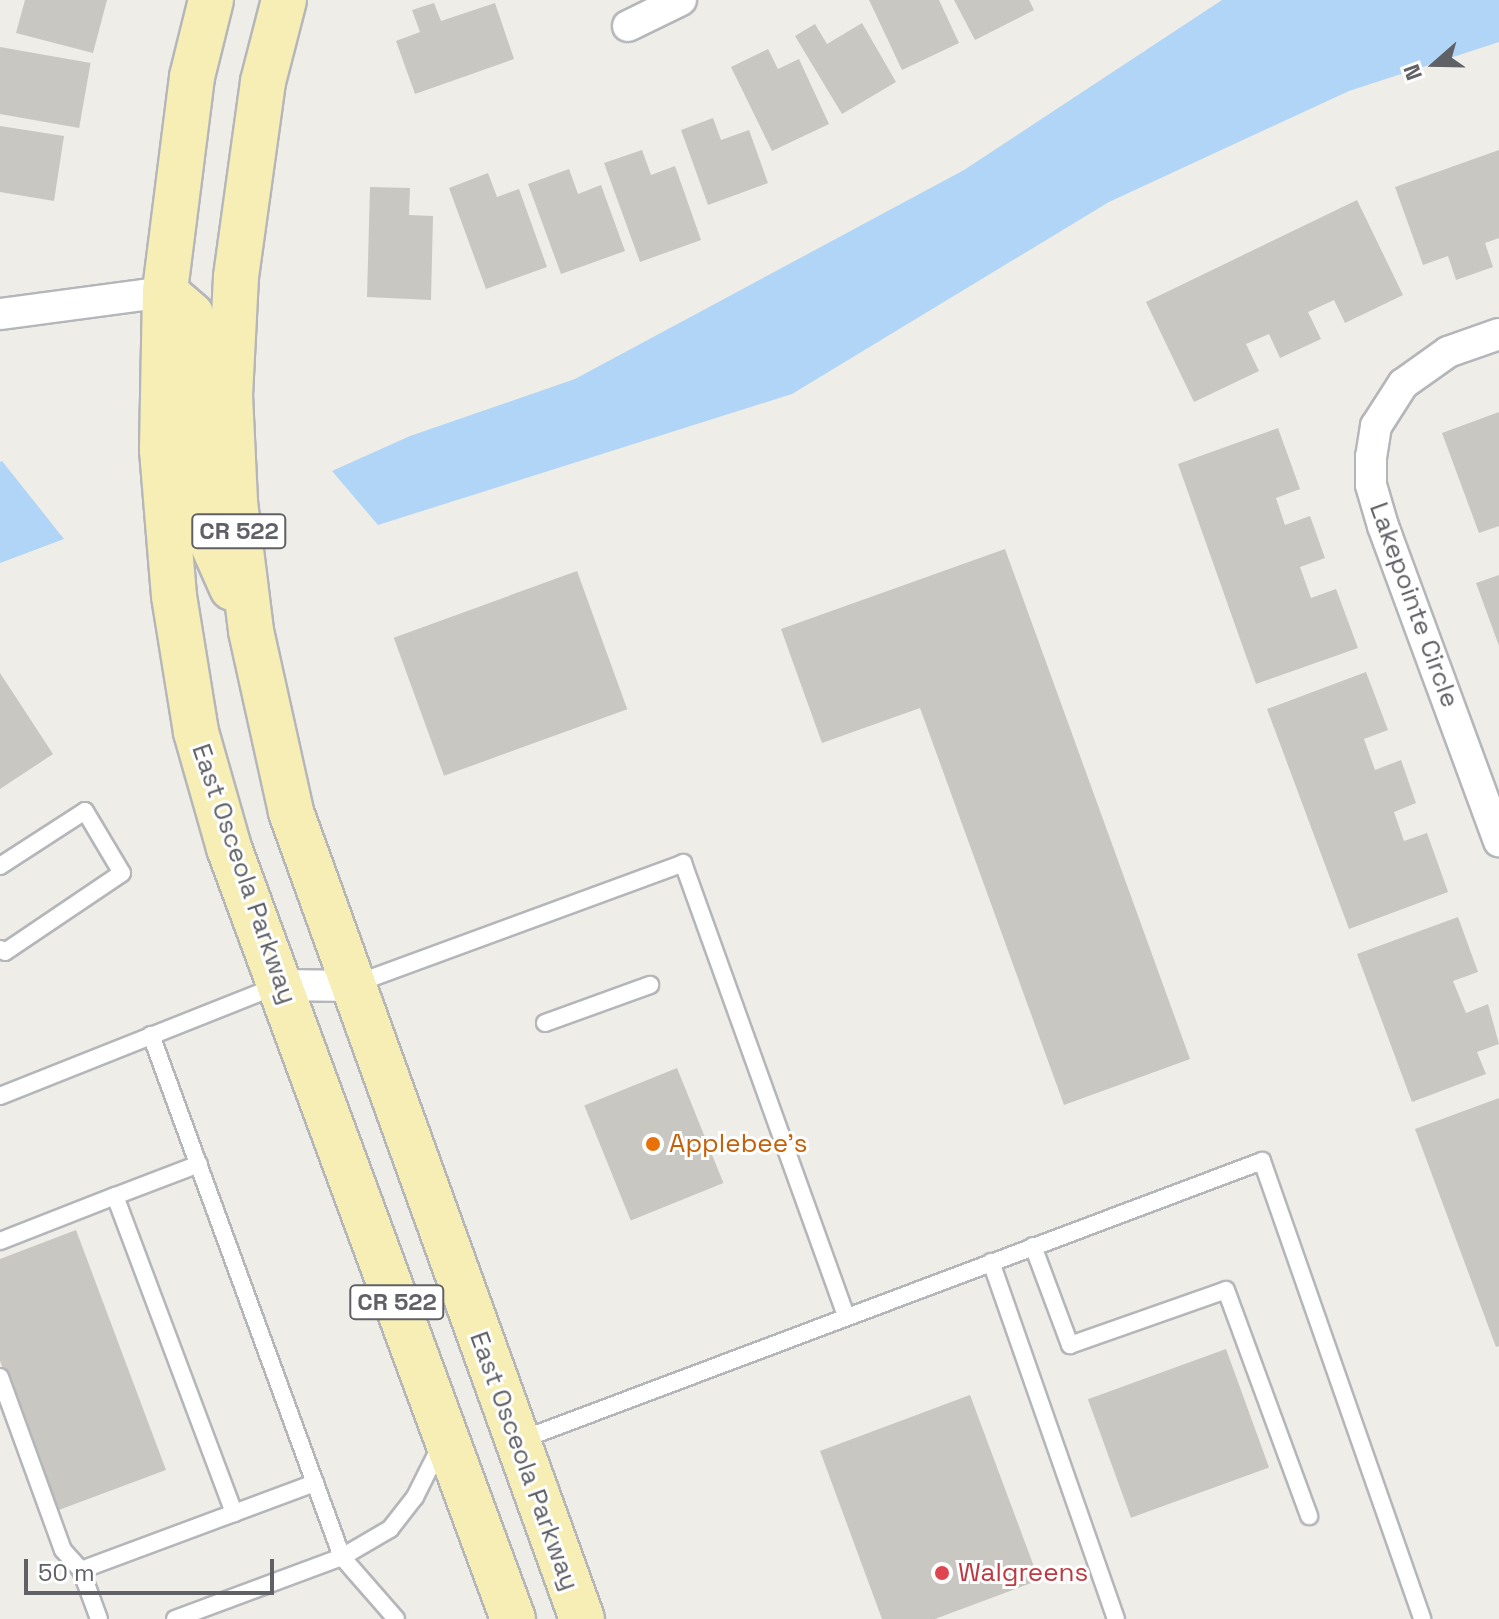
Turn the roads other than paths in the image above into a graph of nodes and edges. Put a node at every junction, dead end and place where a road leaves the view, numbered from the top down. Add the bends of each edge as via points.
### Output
1 (211, 0) edge
2 (284, 0) edge
3 (681, 0) edge
4 (628, 26) dead end
5 (165, 292) junction
6 (0, 314) edge
7 (1499, 334) edge
8 (251, 631) junction
9 (1499, 841) edge
10 (0, 866) edge
11 (0, 949) edge
12 (281, 985) junction
13 (650, 985) dead end
14 (351, 986) junction
15 (545, 1023) dead end
16 (151, 1035) junction
17 (0, 1096) edge
18 (199, 1164) junction
19 (115, 1196) junction
20 (0, 1241) edge
21 (1033, 1246) junction
22 (991, 1262) junction
23 (846, 1315) junction
24 (0, 1377) edge
25 (446, 1435) junction
26 (517, 1441) junction
27 (315, 1483) junction
28 (234, 1513) junction
29 (1309, 1516) dead end
30 (342, 1557) junction
31 (81, 1570) junction
32 (99, 1619) edge
33 (175, 1619) edge
34 (396, 1619) edge
35 (513, 1619) edge
36 (582, 1619) edge
37 (1116, 1619) edge
38 (1422, 1619) edge

1 - 5 main road, East Osceola Parkway / CR 522 via 192,77
2 - 8 main road, East Osceola Parkway / CR 522 via 245,186 235,292 230,395 235,502
3 - 4 street
5 - 6 street
5 - 8 main road via 191,315 198,347 204,525
5 - 12 main road, East Osceola Parkway / CR 522 via 162,450 174,596 196,732 229,848
7 - 9 street, Lakepointe Circle via 1448,352 1412,375 1376,426 1371,456 1371,485 1383,526
8 - 14 main road, East Osceola Parkway / CR 522 via 291,812
10 - 11 lane via 85,811 122,873 5,952
12 - 14 street
12 - 16 lane
12 - 25 main road, East Osceola Parkway / CR 522
13 - 15 lane
14 - 23 lane via 683,863
14 - 26 main road, East Osceola Parkway / CR 522
16 - 17 lane
16 - 18 lane
18 - 19 lane
18 - 27 lane
19 - 20 lane
19 - 28 lane
21 - 22 lane
21 - 29 lane via 1070,1345 1226,1290
21 - 38 lane via 1262,1161
22 - 23 lane
22 - 37 lane
23 - 26 lane
24 - 31 lane via 63,1550
25 - 30 lane via 415,1497 390,1529
25 - 35 main road, East Osceola Parkway / CR 522
26 - 36 main road, East Osceola Parkway / CR 522
27 - 28 lane
27 - 30 lane
28 - 31 lane
30 - 33 lane
30 - 34 lane
31 - 32 lane

